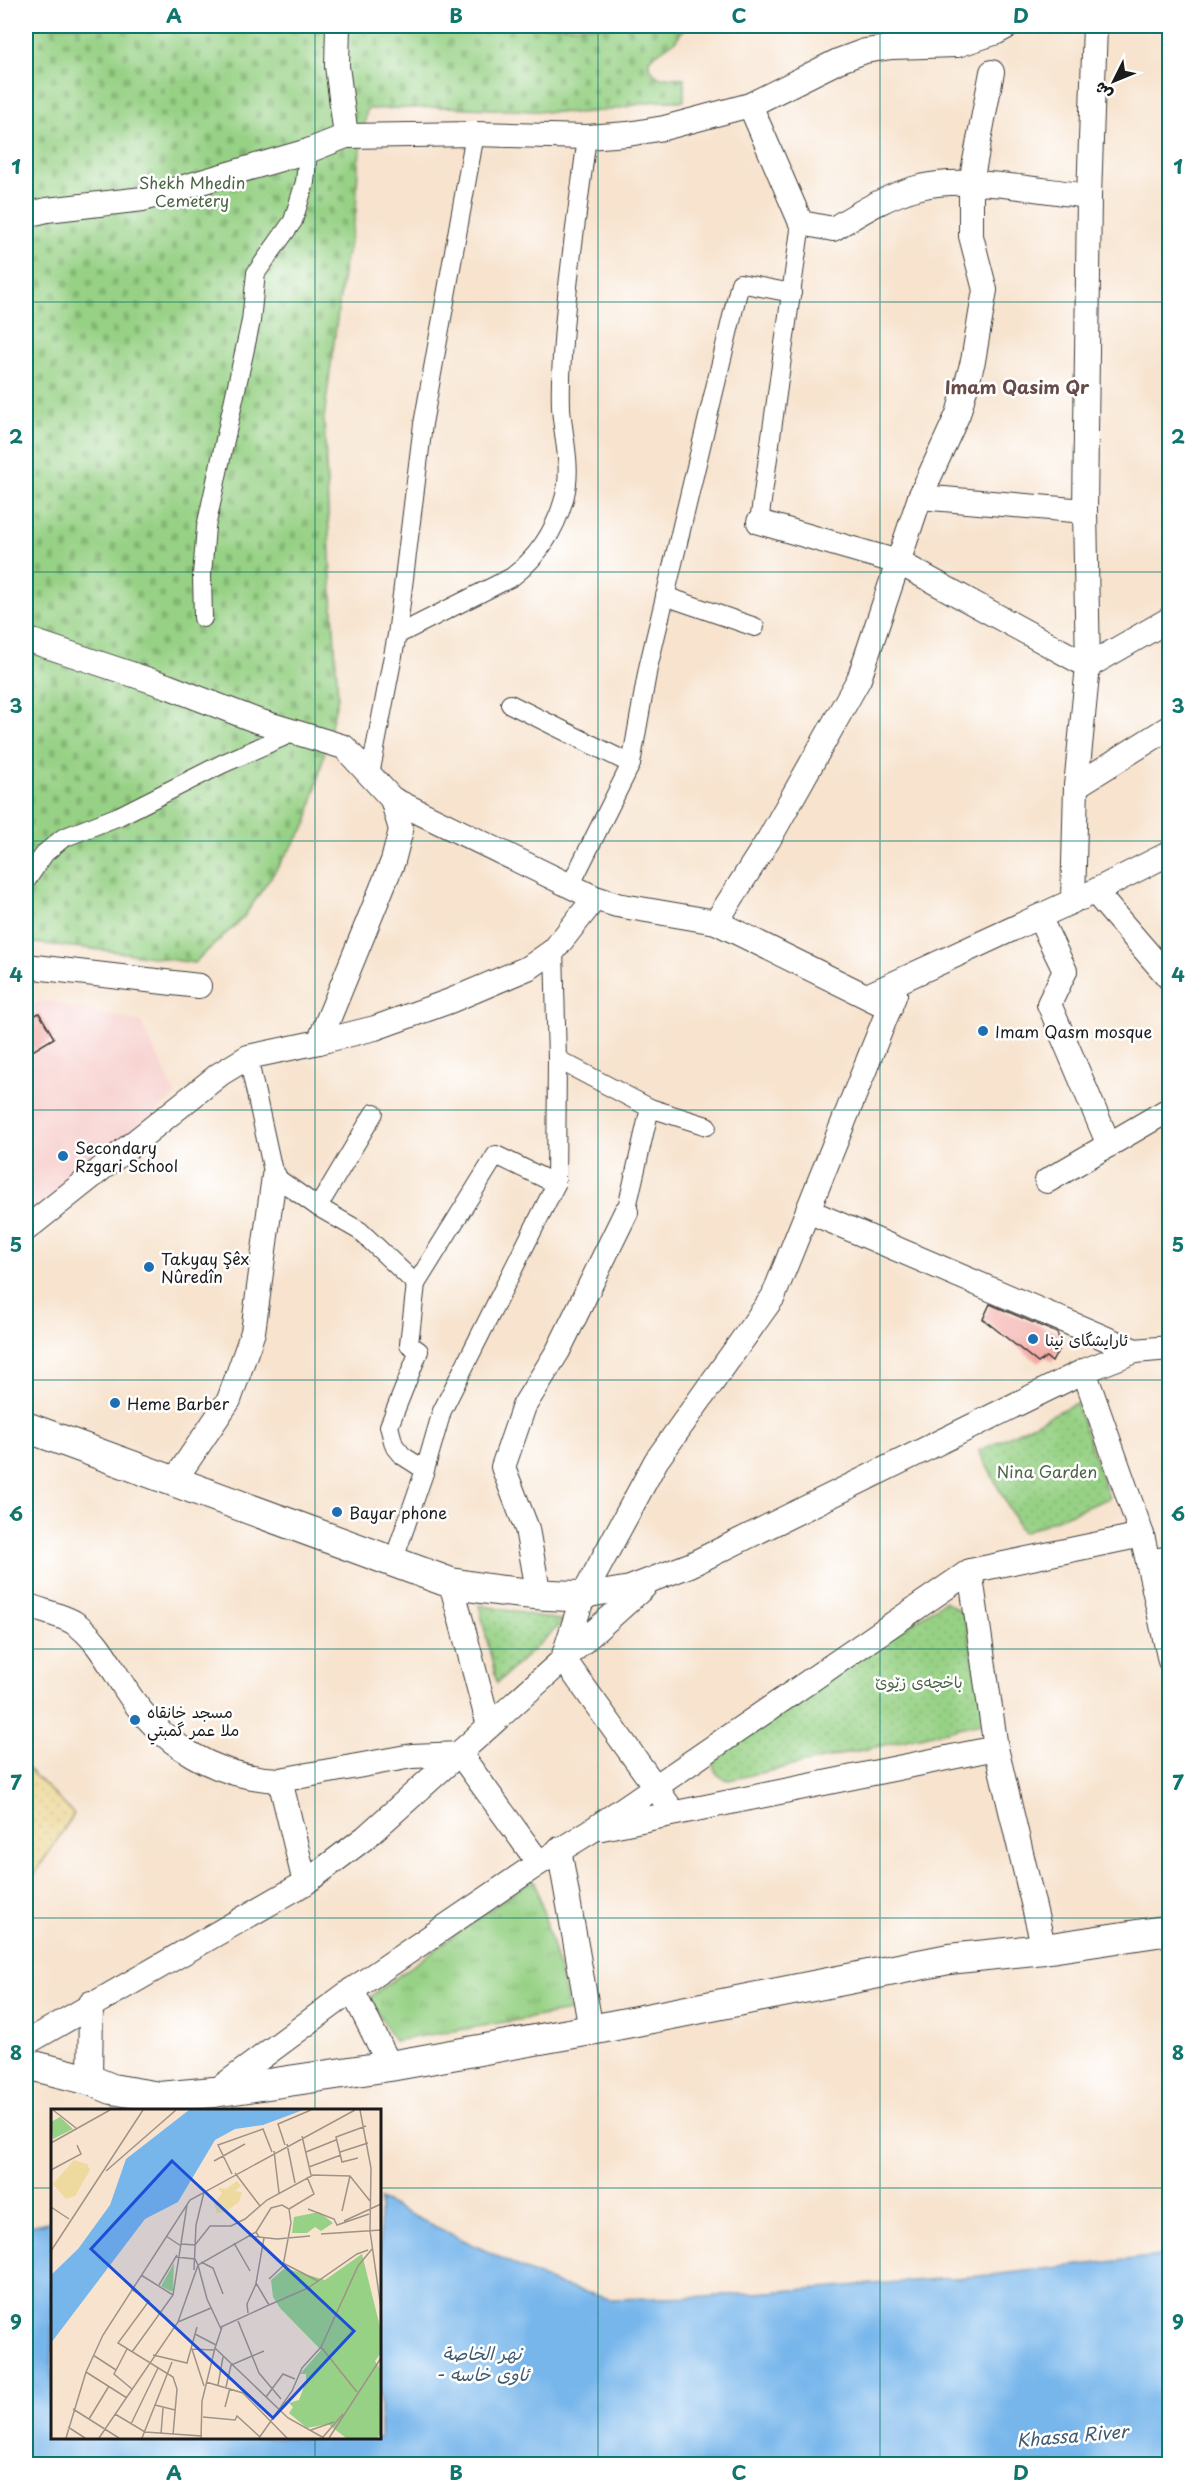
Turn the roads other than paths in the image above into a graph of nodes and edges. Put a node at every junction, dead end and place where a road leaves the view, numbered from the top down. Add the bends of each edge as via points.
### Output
1 (338, 26) edge
2 (1008, 26) edge
3 (1095, 26) edge
4 (992, 72) dead end
5 (750, 105) junction
6 (475, 134) junction
7 (346, 136) junction
8 (587, 138) junction
9 (308, 151) junction
10 (971, 183) junction
11 (1089, 196) junction
12 (26, 215) edge
13 (801, 223) junction
14 (792, 293) junction
15 (920, 497) junction
16 (1084, 511) junction
17 (759, 522) joint
18 (898, 562) junction
19 (665, 596) junction
20 (203, 618) dead end
21 (1170, 619) edge
22 (755, 627) dead end
23 (397, 635) junction
24 (26, 639) edge
25 (1088, 666) junction
26 (510, 705) dead end
27 (1170, 727) edge
28 (294, 732) junction
29 (631, 764) junction
30 (370, 775) junction
31 (1076, 786) junction
32 (392, 799) junction
33 (1170, 853) edge
34 (26, 881) edge
35 (570, 886) junction
36 (1084, 897) junction
37 (596, 898) junction
38 (1039, 917) junction
39 (716, 922) junction
40 (554, 950) junction
41 (26, 966) edge
42 (1170, 979) edge
43 (900, 981) junction
44 (200, 986) dead end
45 (867, 996) junction
46 (890, 1008) junction
47 (319, 1042) junction
48 (248, 1057) junction
49 (557, 1059) junction
50 (650, 1108) junction
51 (1170, 1109) edge
52 (374, 1113) dead end
53 (707, 1126) dead end
54 (1110, 1144) junction
55 (274, 1176) junction
56 (1047, 1181) dead end
57 (556, 1184) junction
58 (318, 1207) junction
59 (808, 1211) junction
60 (626, 1212) joint
61 (26, 1228) edge
62 (416, 1284) junction
63 (1170, 1348) edge
64 (1135, 1351) junction
65 (1083, 1371) junction
66 (28, 1425) edge
67 (425, 1470) junction
68 (174, 1481) junction
69 (1142, 1535) junction
70 (1159, 1560) edge
71 (393, 1562) junction
72 (970, 1572) junction
73 (650, 1581) junction
74 (451, 1583) junction
75 (539, 1596) junction
76 (583, 1596) junction
77 (26, 1605) edge
78 (563, 1658) junction
79 (1170, 1661) edge
80 (489, 1726) junction
81 (996, 1748) junction
82 (460, 1754) junction
83 (280, 1780) junction
84 (656, 1786) junction
85 (674, 1813) junction
86 (591, 1831) junction
87 (560, 1849) junction
88 (539, 1863) junction
89 (305, 1883) junction
90 (1170, 1930) edge
91 (1044, 1949) junction
92 (352, 1990) junction
93 (91, 2003) junction
94 (591, 2030) junction
95 (26, 2043) edge
96 (26, 2064) edge
97 (390, 2066) junction
98 (90, 2080) junction
99 (214, 2092) junction

1 - 7 street via 337,66
2 - 5 street via 957,45 865,51
3 - 11 street
4 - 10 street
5 - 8 street via 664,128
5 - 13 street
6 - 7 street
6 - 8 street
6 - 23 street via 423,424
7 - 9 street
8 - 23 street via 562,359 560,398 568,457 564,500 554,526 533,559 512,577
9 - 12 street via 143,199
9 - 20 street via 305,182 293,221 256,273 251,321 206,527
10 - 11 street
10 - 13 street via 921,186 883,199 833,229
10 - 15 street via 971,236 985,290 973,361 958,414
11 - 16 street
13 - 14 street
14 - 17 street
14 - 19 street via 740,283
15 - 16 street
15 - 18 street
16 - 25 street
17 - 18 street
18 - 25 street
18 - 39 street via 859,679
19 - 22 street
19 - 29 street
21 - 25 street
23 - 30 street
24 - 28 street
25 - 31 street
26 - 29 street
27 - 31 street
28 - 30 street via 344,747
28 - 34 street via 119,816 63,838 45,854
29 - 35 street
30 - 32 street
31 - 36 street
32 - 35 street
32 - 47 street via 401,830 393,861
33 - 36 street
35 - 37 street
36 - 38 street
36 - 42 street
37 - 39 street
37 - 40 street
38 - 43 street
38 - 54 street via 1065,971 1049,1004
39 - 45 street
40 - 47 street via 530,967 450,1001 375,1028
40 - 49 street
41 - 44 street
43 - 45 street
43 - 46 street
45 - 46 street
46 - 59 street
47 - 48 street
48 - 55 street
48 - 61 street via 220,1074
49 - 50 street
49 - 57 street
50 - 53 street
50 - 60 street
51 - 54 street
52 - 58 street
54 - 56 street
55 - 58 street
55 - 68 street via 253,1332 229,1400
57 - 62 street via 496,1155
57 - 67 street via 442,1411
58 - 62 street via 360,1231
59 - 64 street
59 - 76 street via 773,1298 656,1461
60 - 75 street via 558,1352 524,1406 503,1467 527,1529
62 - 67 street via 409,1344 419,1351 389,1426 394,1445
63 - 64 street
64 - 65 street
65 - 69 street
65 - 73 street via 737,1543
66 - 68 street
67 - 71 street
68 - 71 street
69 - 70 street
69 - 72 street
70 - 79 street
71 - 74 street
72 - 81 street
72 - 84 street
73 - 76 street
73 - 78 street
74 - 75 street
74 - 80 street
75 - 76 street
76 - 78 street
77 - 83 street via 81,1629 144,1715 184,1751 231,1773
78 - 80 street
78 - 84 street
80 - 82 street
81 - 85 street
81 - 91 street
82 - 83 street via 412,1756
82 - 88 street
82 - 89 street via 366,1837
83 - 89 street
84 - 85 street
84 - 86 street
85 - 86 street
86 - 87 street
87 - 88 street
87 - 94 street
88 - 92 street
89 - 93 street
90 - 91 street
91 - 94 street via 949,1959
92 - 97 street
92 - 99 street
93 - 95 street
93 - 98 street
94 - 97 street
96 - 98 street
97 - 99 street
98 - 99 street via 112,2089 159,2097

